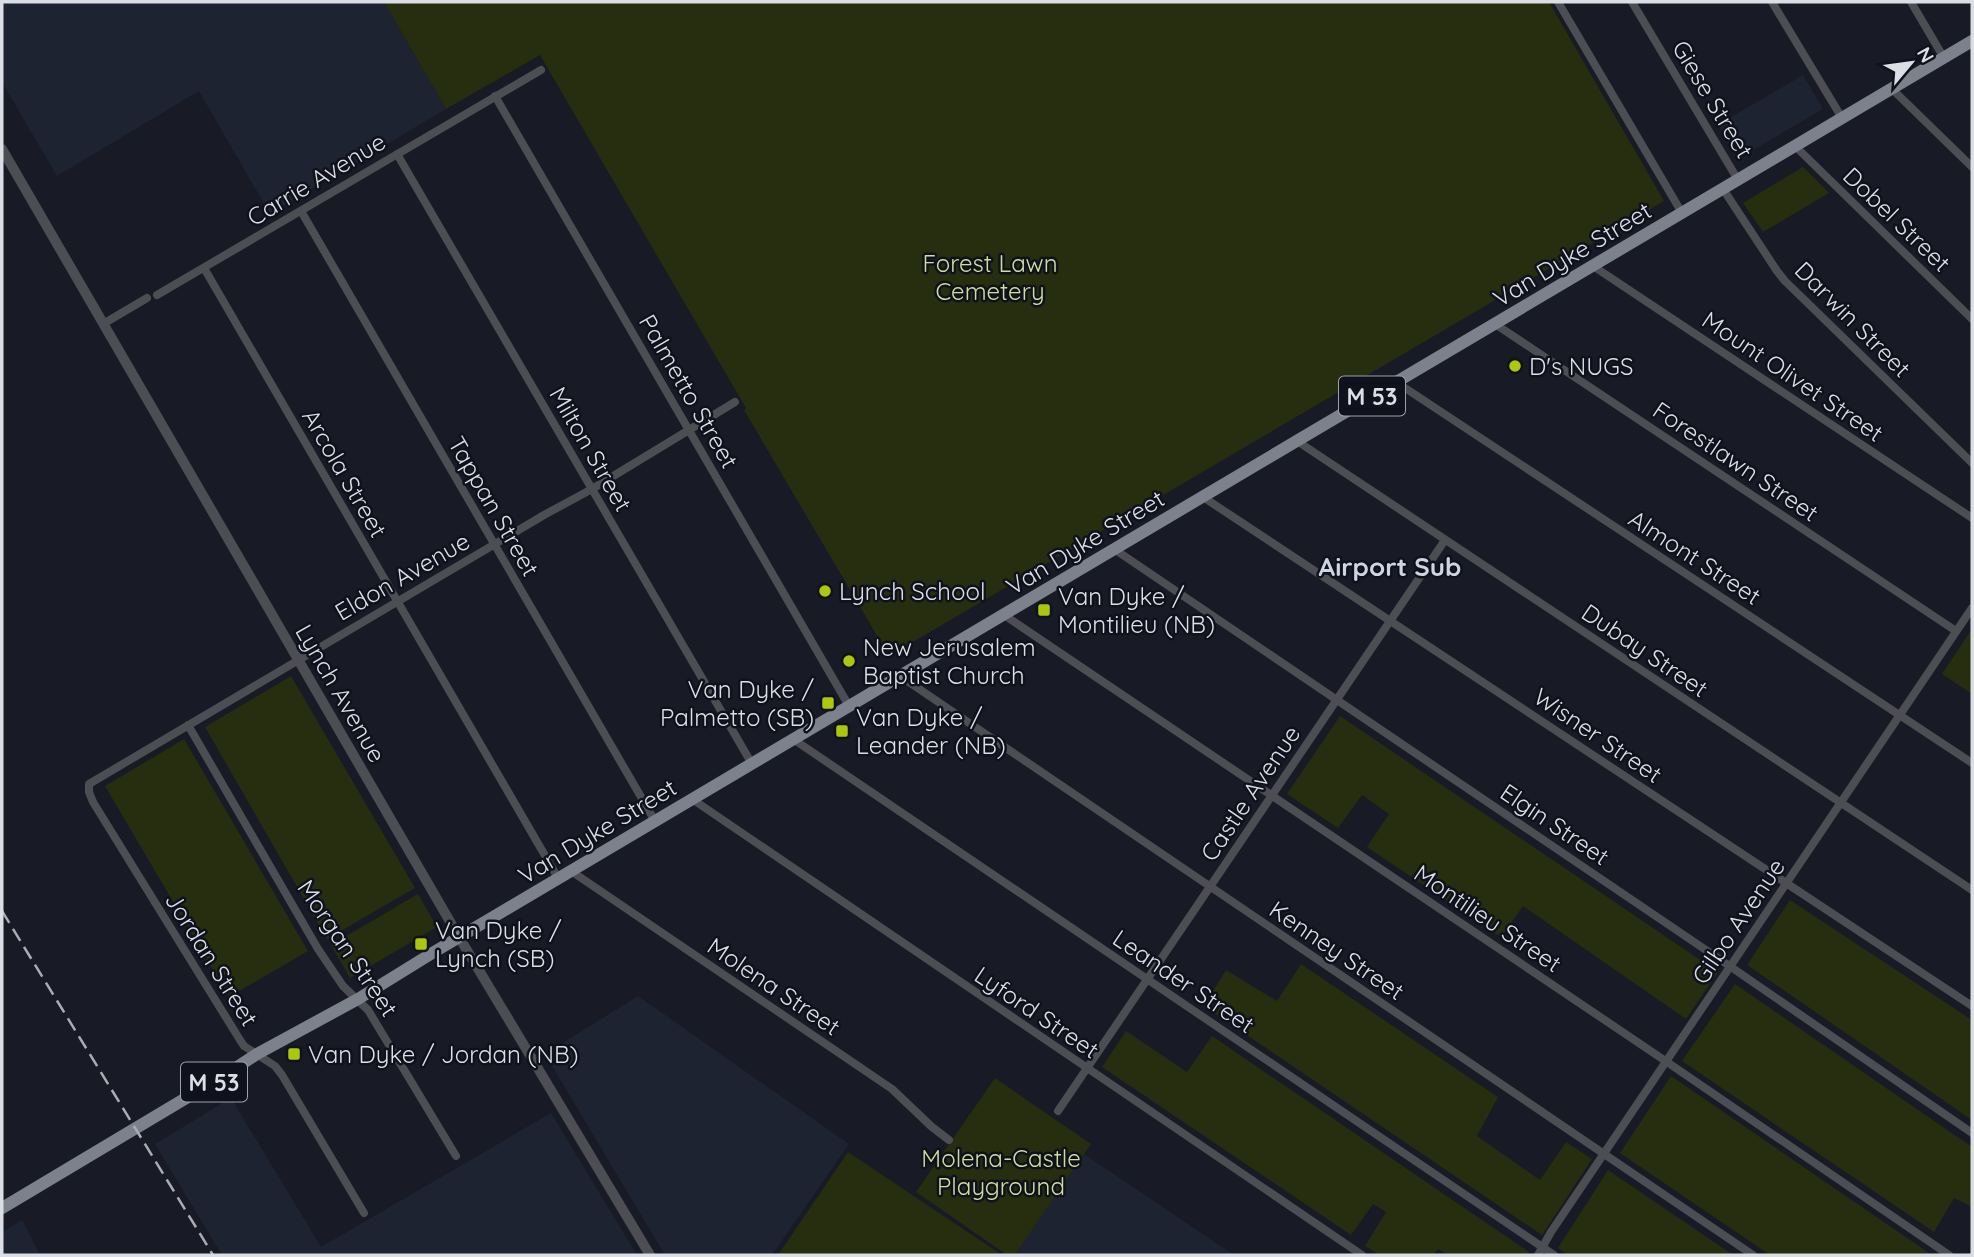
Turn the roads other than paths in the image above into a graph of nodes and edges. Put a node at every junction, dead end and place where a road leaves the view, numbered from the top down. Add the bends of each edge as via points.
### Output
1 (1558, 2) edge
2 (1632, 2) edge
3 (1772, 2) edge
4 (1911, 2) edge
5 (1972, 41) edge
6 (1944, 58) junction
7 (541, 70) dead end
8 (1892, 89) junction
9 (495, 96) junction
10 (1842, 118) junction
11 (1795, 146) junction
12 (2, 149) edge
13 (397, 154) junction
14 (1972, 167) edge
15 (1738, 180) junction
16 (1723, 189) junction
17 (301, 211) junction
18 (1682, 213) junction
19 (1593, 266) junction
20 (204, 268) junction
21 (157, 295) dead end
22 (147, 298) dead end
23 (1972, 319) edge
24 (103, 324) junction
25 (1495, 324) junction
26 (1396, 382) junction
27 (735, 402) dead end
28 (690, 430) junction
29 (1297, 441) junction
30 (1972, 463) edge
31 (592, 489) junction
32 (1203, 496) junction
33 (1972, 518) edge
34 (1445, 540) junction
35 (494, 544) junction
36 (1115, 549) junction
37 (397, 601) junction
38 (1972, 608) edge
39 (1004, 615) junction
40 (1391, 621) junction
41 (1956, 631) junction
42 (298, 660) junction
43 (900, 676) junction
44 (1337, 699) junction
45 (849, 706) junction
46 (1899, 715) junction
47 (188, 725) junction
48 (793, 739) junction
49 (1972, 763) edge
50 (752, 764) junction
51 (89, 784) joint
52 (1272, 795) junction
53 (692, 799) junction
54 (1841, 803) junction
55 (655, 821) junction
56 (571, 871) junction
57 (558, 878) junction
58 (1787, 883) junction
59 (1210, 887) junction
60 (1972, 890) edge
61 (459, 937) junction
62 (1731, 967) junction
63 (1147, 979) junction
64 (358, 999) junction
65 (1972, 1006) edge
66 (257, 1054) junction
67 (1667, 1062) junction
68 (1086, 1068) junction
69 (1058, 1111) dead end
70 (1972, 1133) edge
71 (949, 1140) dead end
72 (1604, 1154) junction
73 (456, 1156) dead end
74 (2, 1208) edge
75 (364, 1213) dead end
76 (1540, 1251) edge
77 (650, 1255) edge
78 (1362, 1255) edge
79 (1554, 1255) edge
80 (1753, 1255) edge
81 (1949, 1255) edge

1 - 18 street
2 - 15 street, Giese Street
3 - 10 street
4 - 6 street
5 - 6 main road, Van Dyke Street / M 53
6 - 8 main road, Van Dyke Street / M 53
7 - 9 street, Carrie Avenue
8 - 10 main road, Van Dyke Street / M 53
8 - 14 street
9 - 13 street, Carrie Avenue
9 - 28 street, Palmetto Street
10 - 11 main road, Van Dyke Street / M 53
11 - 15 main road, Van Dyke Street / M 53
11 - 23 street, Dobel Street
12 - 24 street, Lynch Avenue
13 - 17 street, Carrie Avenue
13 - 31 street, Milton Street
15 - 16 main road, Van Dyke Street / M 53
16 - 18 main road, Van Dyke Street / M 53
16 - 30 street, Darwin Street via 1785,281
17 - 20 street, Carrie Avenue
17 - 35 street, Tappan Street
18 - 19 main road, Van Dyke Street / M 53
19 - 25 main road, Van Dyke Street / M 53
19 - 33 street, Mount Olivet Street
20 - 21 street, Carrie Avenue
20 - 37 street, Arcola Street
22 - 24 street
24 - 42 street, Lynch Avenue
25 - 26 main road, Van Dyke Street / M 53
25 - 41 street, Forestlawn Street
26 - 29 main road, Van Dyke Street / M 53
26 - 46 street, Almont Street
27 - 28 street, Eldon Avenue
28 - 31 street, Eldon Avenue
28 - 45 street, Palmetto Street
29 - 32 main road, Van Dyke Street / M 53
29 - 34 street, Dubay Street
31 - 35 street, Eldon Avenue
31 - 50 street, Milton Street
32 - 36 main road, Van Dyke Street / M 53
32 - 40 street, Wisner Street
34 - 40 street, Castle Avenue
34 - 54 street, Dubay Street
35 - 37 street, Eldon Avenue
35 - 55 street, Tappan Street
36 - 39 main road, Van Dyke Street / M 53
36 - 44 street, Elgin Street
37 - 42 street, Eldon Avenue
37 - 57 street, Arcola Street
38 - 41 street, Gilbo Avenue
39 - 43 main road, Van Dyke Street / M 53
39 - 52 street, Montilieu Street
40 - 44 street, Castle Avenue
40 - 58 street, Wisner Street
41 - 46 street, Gilbo Avenue
42 - 47 street, Eldon Avenue
42 - 61 street, Lynch Avenue
43 - 45 main road, Van Dyke Street / M 53
43 - 59 street, Kenney Street
44 - 52 street, Castle Avenue
44 - 62 street, Elgin Street
45 - 48 main road, Van Dyke Street / M 53
46 - 49 street, Almont Street
46 - 54 street, Gilbo Avenue
47 - 51 street, Eldon Avenue
47 - 64 street, Morgan Street via 318,948
48 - 50 main road, Van Dyke Street / M 53
48 - 63 street, Leander Street
50 - 53 main road, Van Dyke Street / M 53
51 - 66 street, Jordan Street via 93,802 233,1029 244,1046
52 - 59 street, Castle Avenue
52 - 67 street, Montilieu Street
53 - 55 main road, Van Dyke Street / M 53
53 - 68 street, Lyford Street
54 - 58 street, Gilbo Avenue
54 - 60 street, Dubay Street
55 - 56 main road, Van Dyke Street / M 53
56 - 57 main road, Van Dyke Street / M 53
56 - 71 street, Molena Street via 892,1089
57 - 61 main road, Van Dyke Street / M 53
58 - 62 street, Gilbo Avenue
58 - 65 street, Wisner Street
59 - 63 street, Castle Avenue
59 - 72 street, Kenney Street
61 - 64 main road, Van Dyke Street / M 53
61 - 77 street, Lynch Avenue
62 - 67 street, Gilbo Avenue
62 - 70 street, Elgin Street
63 - 68 street, Castle Avenue
63 - 76 street, Leander Street
64 - 66 main road, Van Dyke Street / M 53
64 - 73 street, Morgan Street
66 - 74 main road, Van Dyke Street / M 53
66 - 75 street, Jordan Street via 282,1075
67 - 72 street, Gilbo Avenue
67 - 81 street, Montilieu Street
68 - 69 street, Castle Avenue
68 - 78 street, Lyford Street
72 - 76 street, Gilbo Avenue
72 - 80 street, Kenney Street
76 - 79 street, Leander Street

